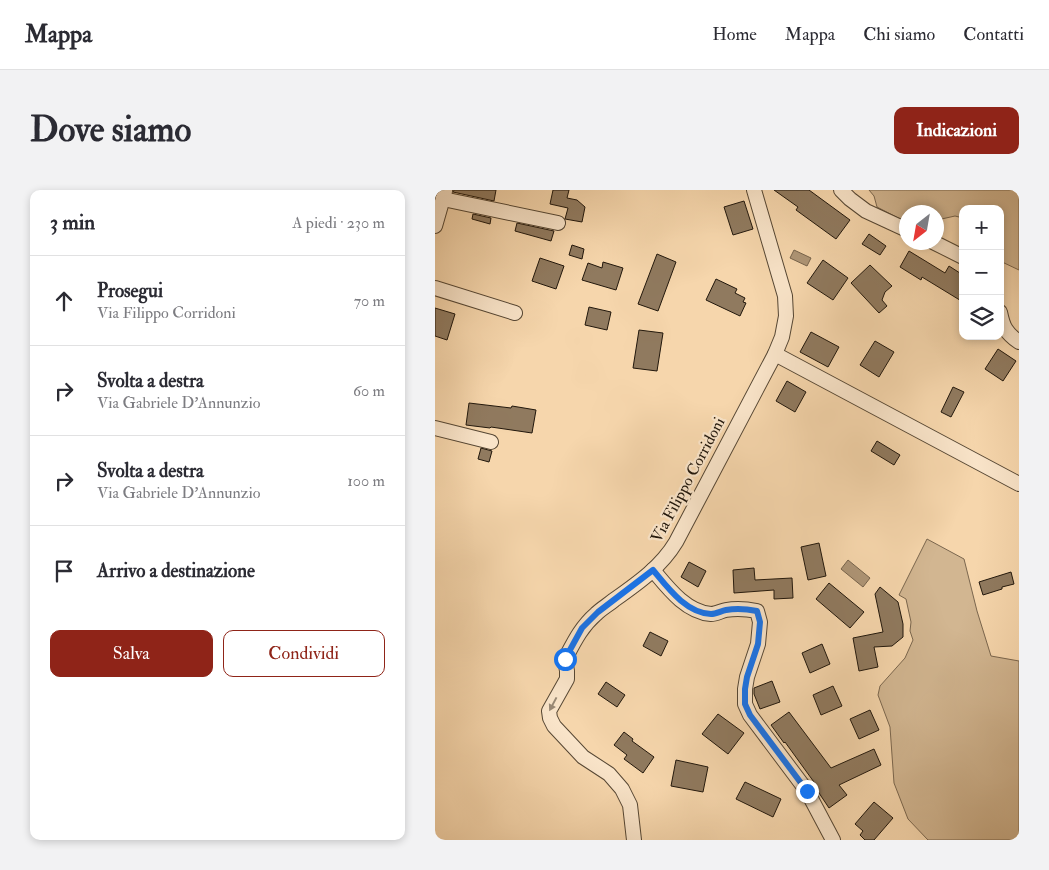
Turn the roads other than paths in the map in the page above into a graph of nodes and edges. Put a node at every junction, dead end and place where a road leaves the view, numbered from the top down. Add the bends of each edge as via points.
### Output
1 (755, 190) edge
2 (841, 190) edge
3 (444, 194) edge
4 (558, 223) dead end
5 (435, 226) edge
6 (899, 226) edge
7 (944, 248) edge
8 (959, 255) edge
9 (435, 288) edge
10 (515, 314) dead end
11 (1004, 327) edge
12 (1019, 342) edge
13 (775, 354) junction
14 (435, 428) edge
15 (491, 442) dead end
16 (1019, 484) edge
17 (653, 570) junction
18 (635, 840) edge
19 (833, 840) edge

1 - 13 street, Via Filippo Corridoni via 785,296 785,323
2 - 6 street via 867,211
3 - 4 street
3 - 5 street
7 - 8 street
9 - 10 street
11 - 12 street
13 - 16 street
13 - 17 street, Via Filippo Corridoni via 677,542
14 - 15 street
17 -> 18 street, Via Filippo Corridoni via 582,628 565,659 567,679 549,712 554,726 583,757 609,774 622,789 630,805
17 - 19 street via 695,610 712,614 725,610 757,611 760,622 758,644 747,677 745,704 807,791

